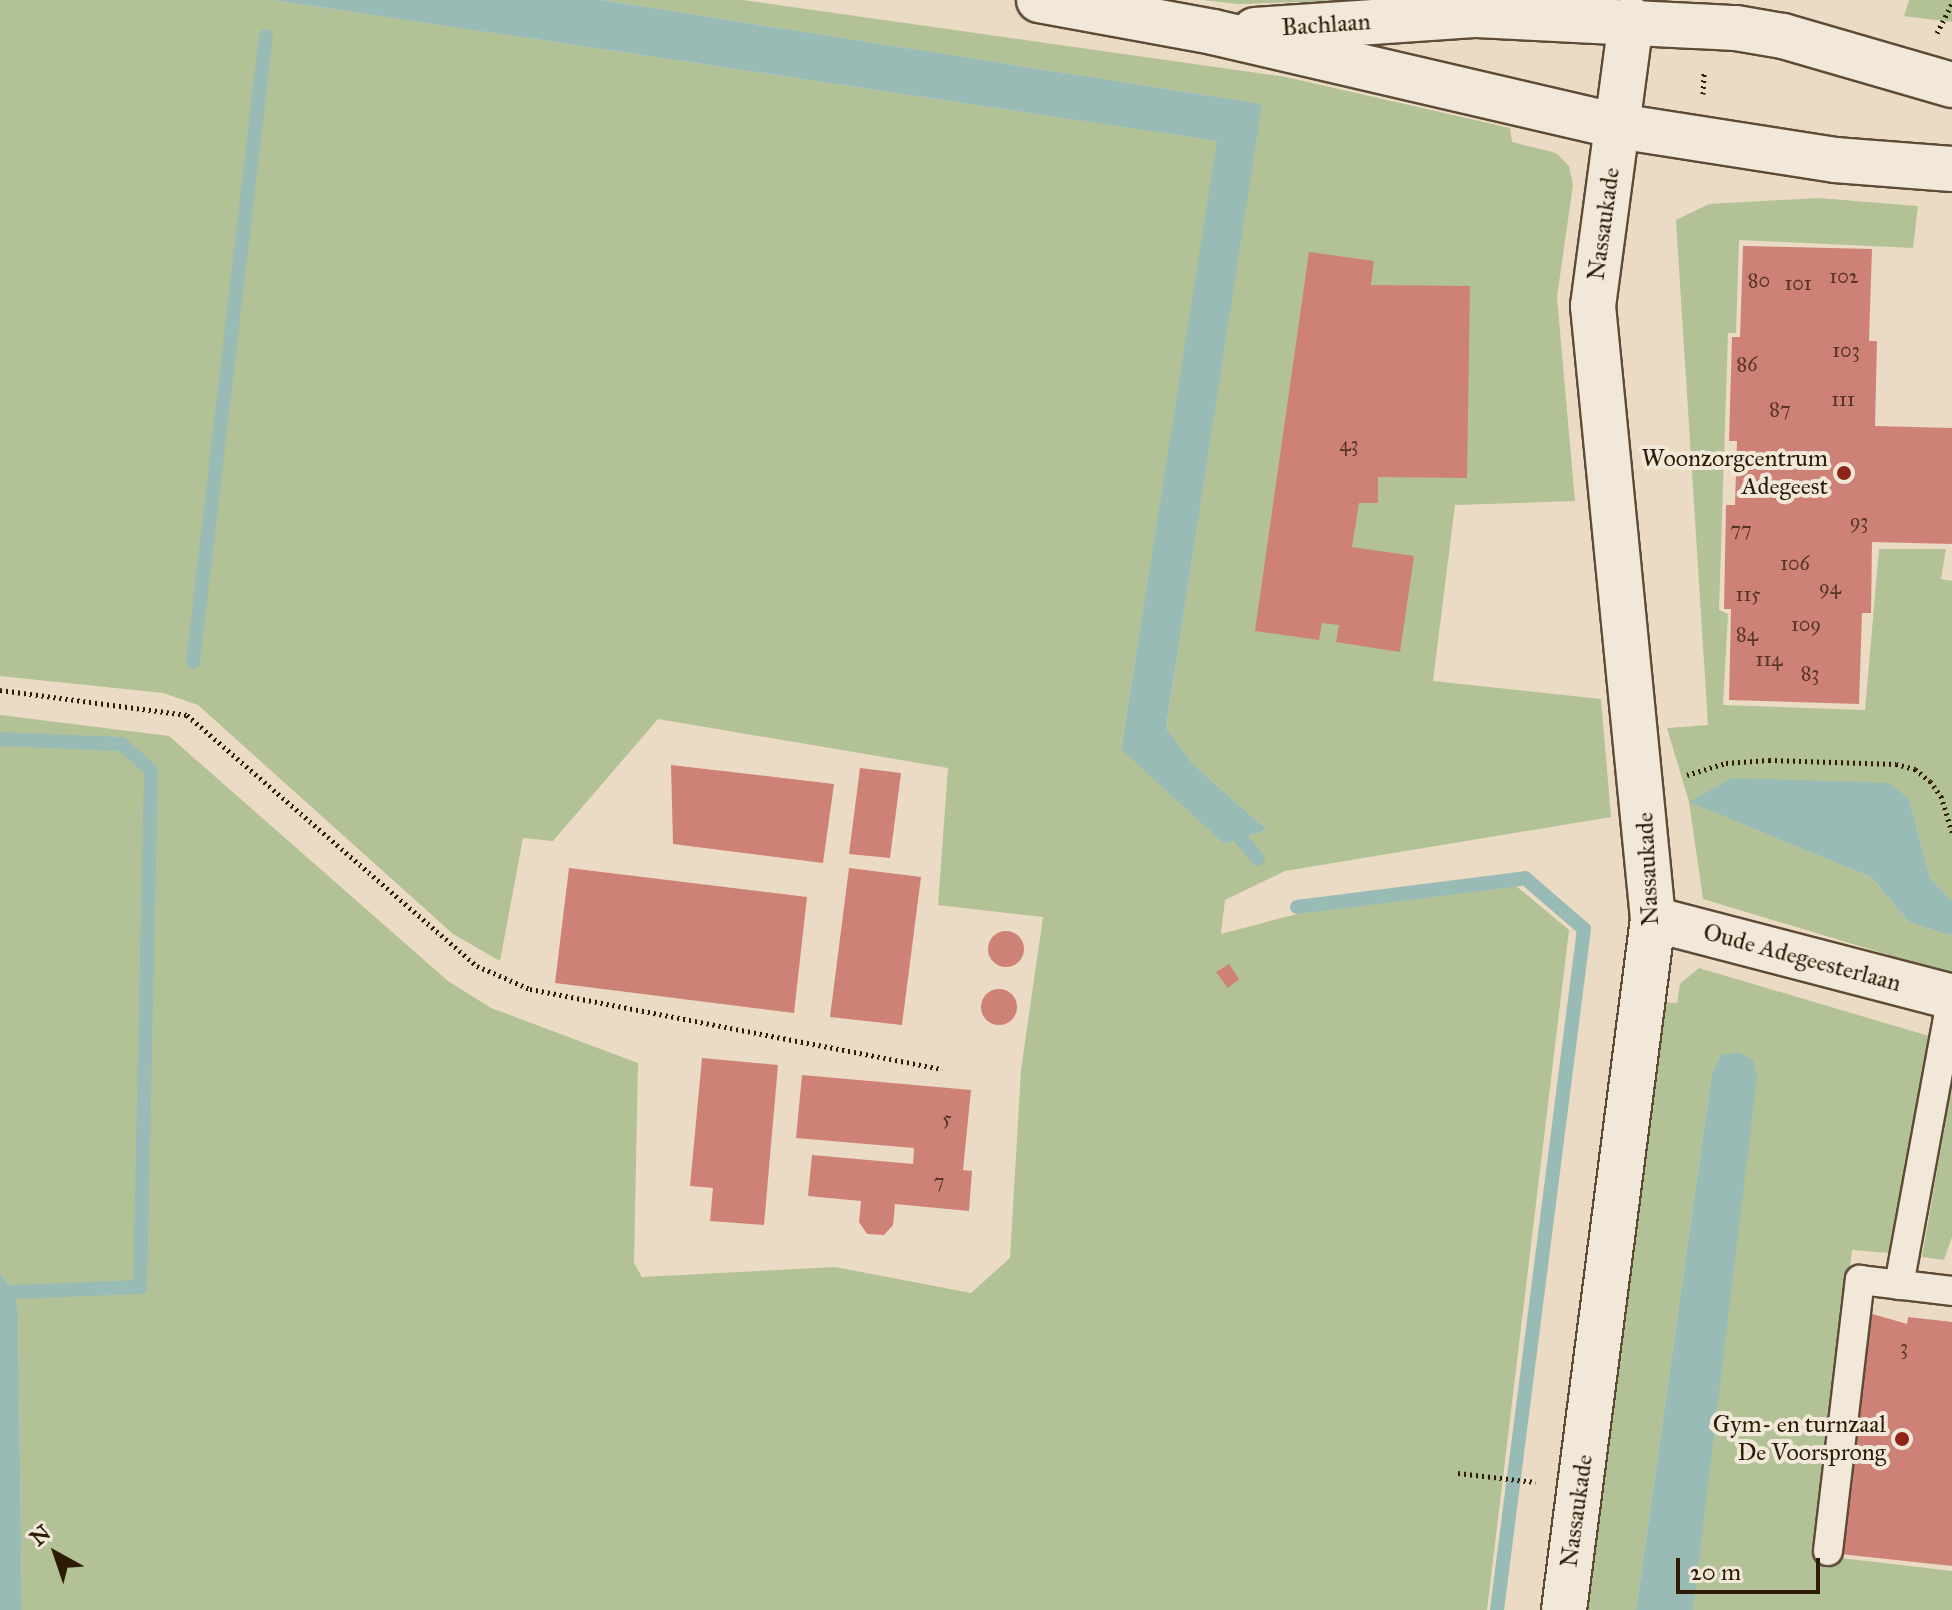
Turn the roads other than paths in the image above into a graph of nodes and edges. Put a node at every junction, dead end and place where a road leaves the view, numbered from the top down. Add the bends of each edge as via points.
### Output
1 (1039, 0) edge
2 (1125, 7) edge
3 (1631, 20) junction
4 (1213, 32) junction
5 (1952, 85) edge
6 (1618, 126) junction
7 (1952, 169) edge
8 (1653, 919) junction
9 (1952, 997) edge
10 (1899, 1285) junction
11 (1952, 1291) edge
12 (1828, 1551) dead end
13 (1564, 1610) edge

1 - 2 street, Bachlaan
2 - 4 street, Bachlaan
3 - 4 street, Bachlaan via 1477,15
3 - 5 street, Bachlaan via 1783,36
3 - 6 street
4 - 6 street, Bachlaan
6 - 7 street, Bachlaan via 1835,160
6 - 8 street, Nassaukade via 1593,306
8 - 9 street, Oude Adegeesterlaan
8 - 13 street, Nassaukade
9 - 10 lane
10 - 11 lane
10 - 12 lane via 1860,1280

